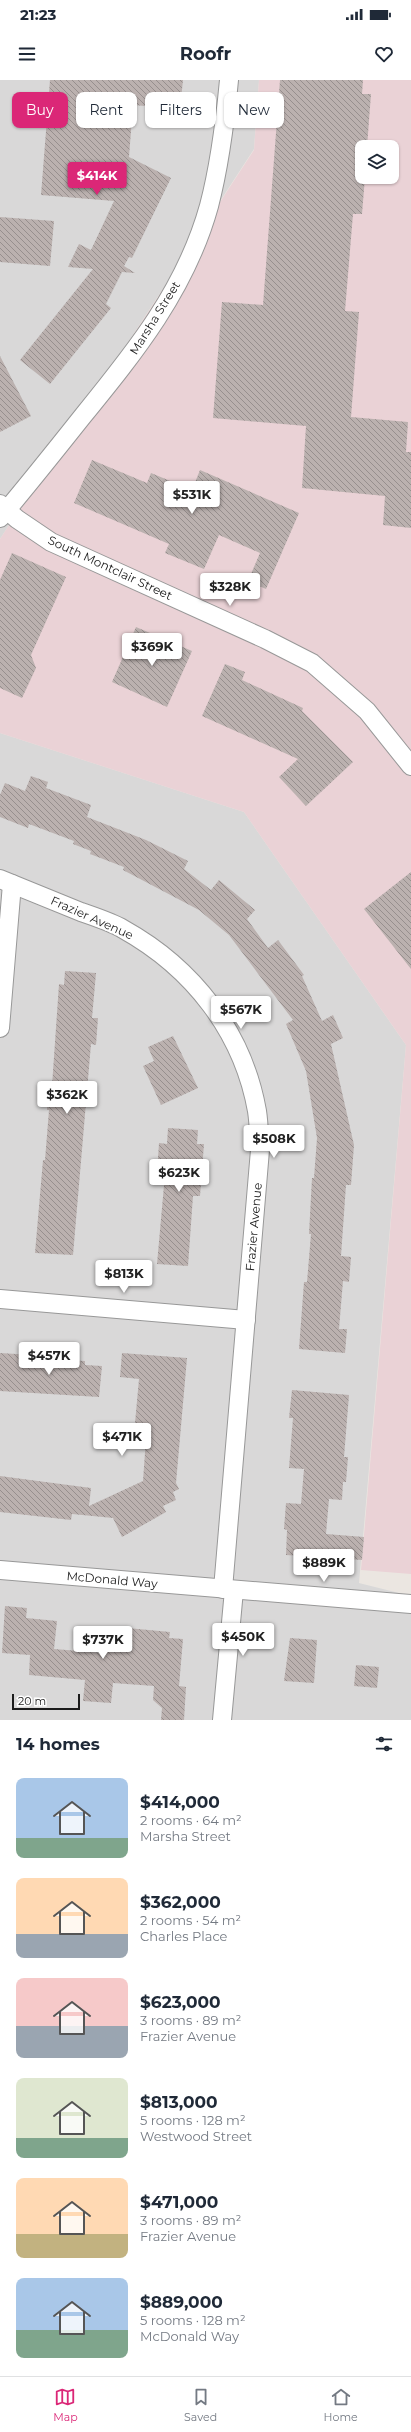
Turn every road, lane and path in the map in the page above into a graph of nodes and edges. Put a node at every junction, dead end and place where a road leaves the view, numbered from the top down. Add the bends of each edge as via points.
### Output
1 (229, 80) edge
2 (2, 511) edge
3 (411, 766) edge
4 (6, 881) edge
5 (0, 1028) edge
6 (0, 1298) edge
7 (246, 1320) junction
8 (0, 1570) edge
9 (229, 1590) junction
10 (411, 1604) edge
11 (222, 1720) edge

1 - 2 street, Marsha Street via 222,147 209,206 192,252 171,297 140,345
2 - 3 street, South Montclair Street via 51,542 312,662 366,711
4 - 5 street
4 - 7 street, Frazier Avenue via 122,928 156,949 185,974 211,1003 232,1037 246,1069 257,1111 260,1150
6 - 7 street
7 - 9 street, Frazier Avenue
8 - 9 street, McDonald Way
9 - 10 street, McDonald Way
9 - 11 street, Frazier Avenue

